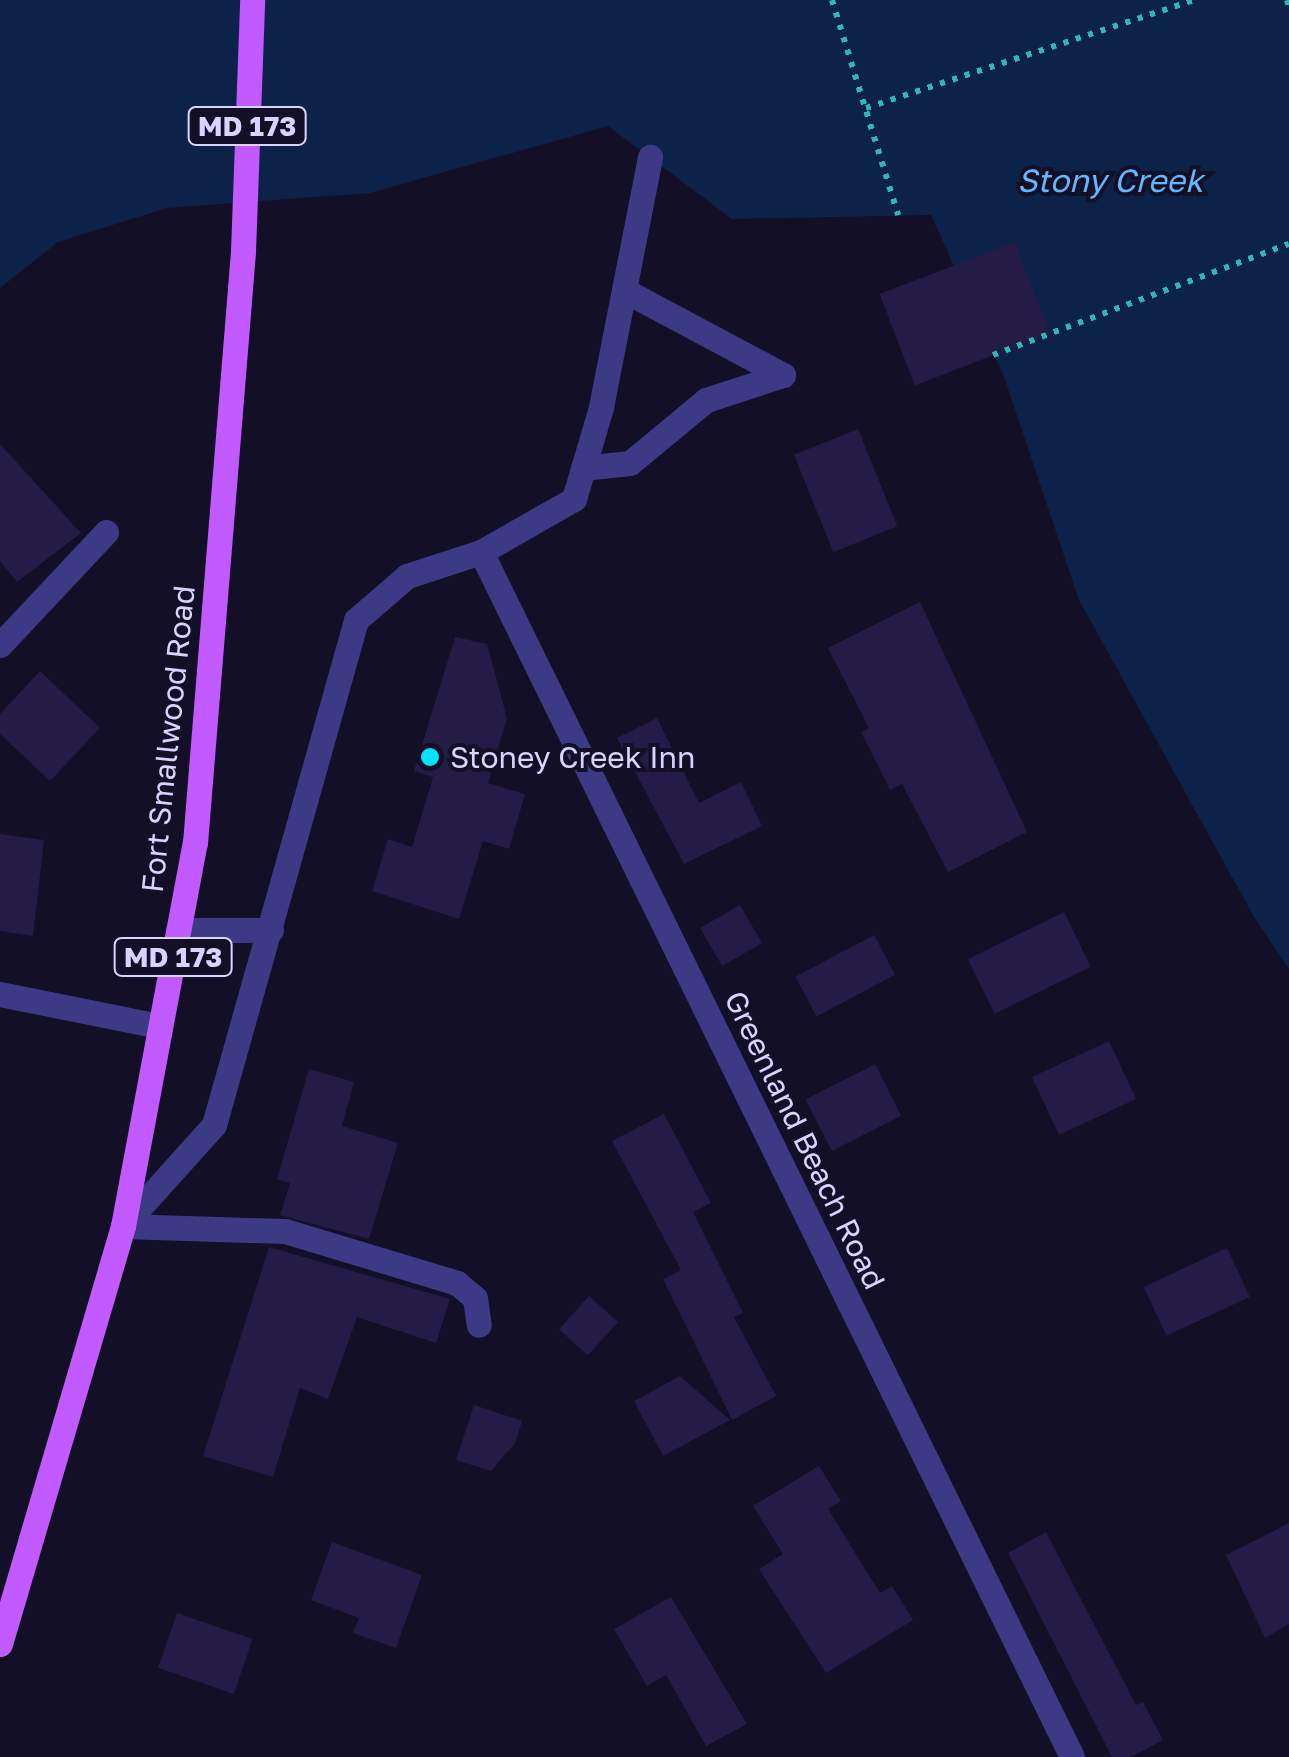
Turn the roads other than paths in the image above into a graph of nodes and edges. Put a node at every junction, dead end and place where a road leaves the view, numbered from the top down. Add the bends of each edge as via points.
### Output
1 (252, 0) edge
2 (650, 157) dead end
3 (624, 290) junction
4 (583, 468) junction
5 (106, 532) dead end
6 (481, 552) junction
7 (0, 645) edge
8 (178, 930) junction
9 (271, 930) junction
10 (0, 994) edge
11 (159, 1026) junction
12 (123, 1226) junction
13 (480, 1325) dead end
14 (0, 1644) edge
15 (1072, 1757) edge

1 - 8 main road, Fort Smallwood Road / MD 173 via 242,251 195,843
2 - 3 street
3 - 4 street
3 - 4 street via 783,375 706,400 630,464
4 - 6 street via 574,499
5 - 7 street
6 - 9 street via 407,576 356,620
6 - 15 street, Greenland Beach Road
8 - 9 street
8 - 11 main road, Fort Smallwood Road / MD 173
9 - 12 street via 214,1125
10 - 11 street
11 - 12 main road, Fort Smallwood Road / MD 173
12 - 13 street via 285,1231 456,1283 475,1298
12 - 14 main road, Fort Smallwood Road / MD 173

